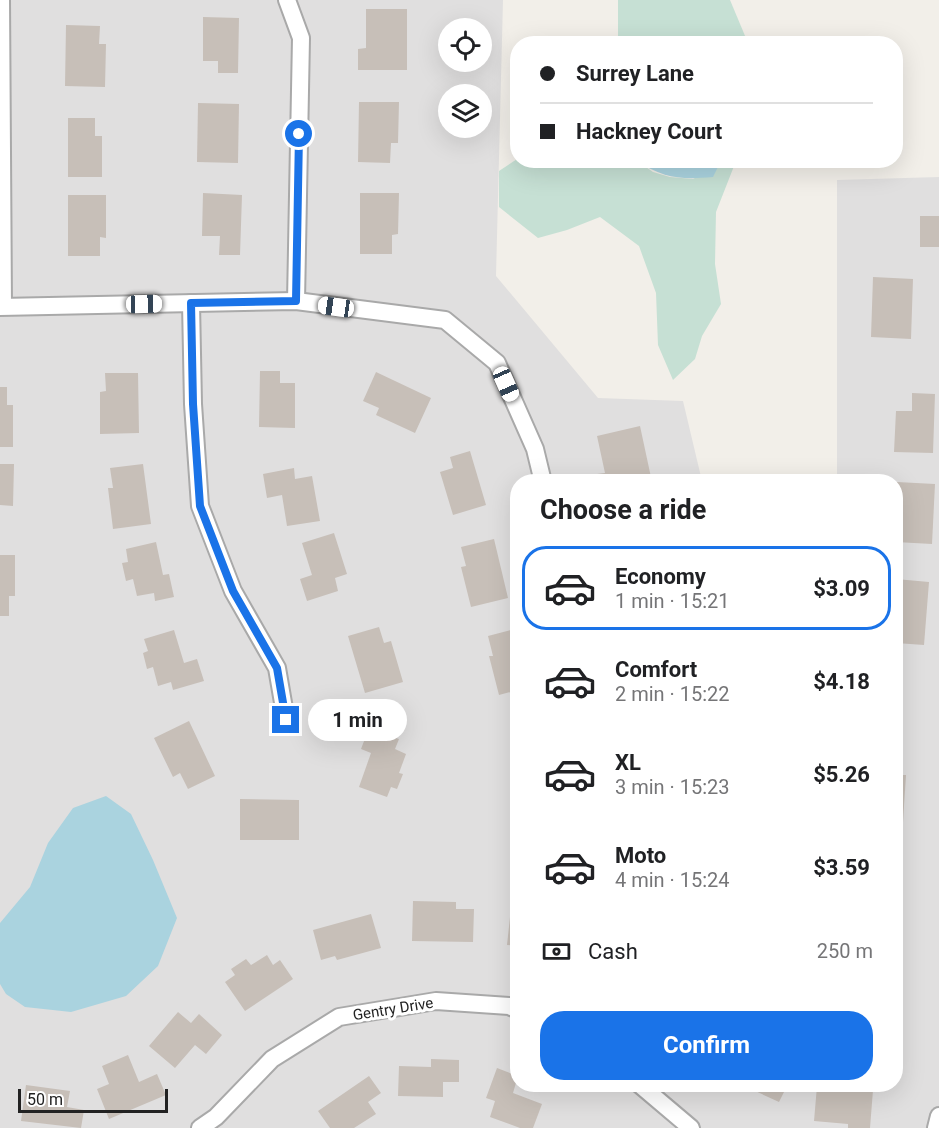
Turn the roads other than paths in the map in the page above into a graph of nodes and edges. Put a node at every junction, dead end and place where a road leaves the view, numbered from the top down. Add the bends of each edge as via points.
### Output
1 (1, 0) edge
2 (287, 0) edge
3 (296, 301) junction
4 (191, 303) junction
5 (1, 307) edge
6 (541, 474) edge
7 (286, 720) dead end
8 (510, 1006) edge
9 (648, 1092) edge
10 (939, 1116) edge
11 (201, 1128) edge
12 (691, 1128) edge
13 (936, 1128) edge

1 - 5 street
2 - 3 street via 301,38
3 - 4 street
3 - 6 street via 444,320 497,363 535,449
4 - 5 street
4 - 7 street via 200,506 233,591 277,668
8 - 11 street, Gentry Drive via 436,1001 339,1017 272,1059
9 - 12 street
10 - 13 street

